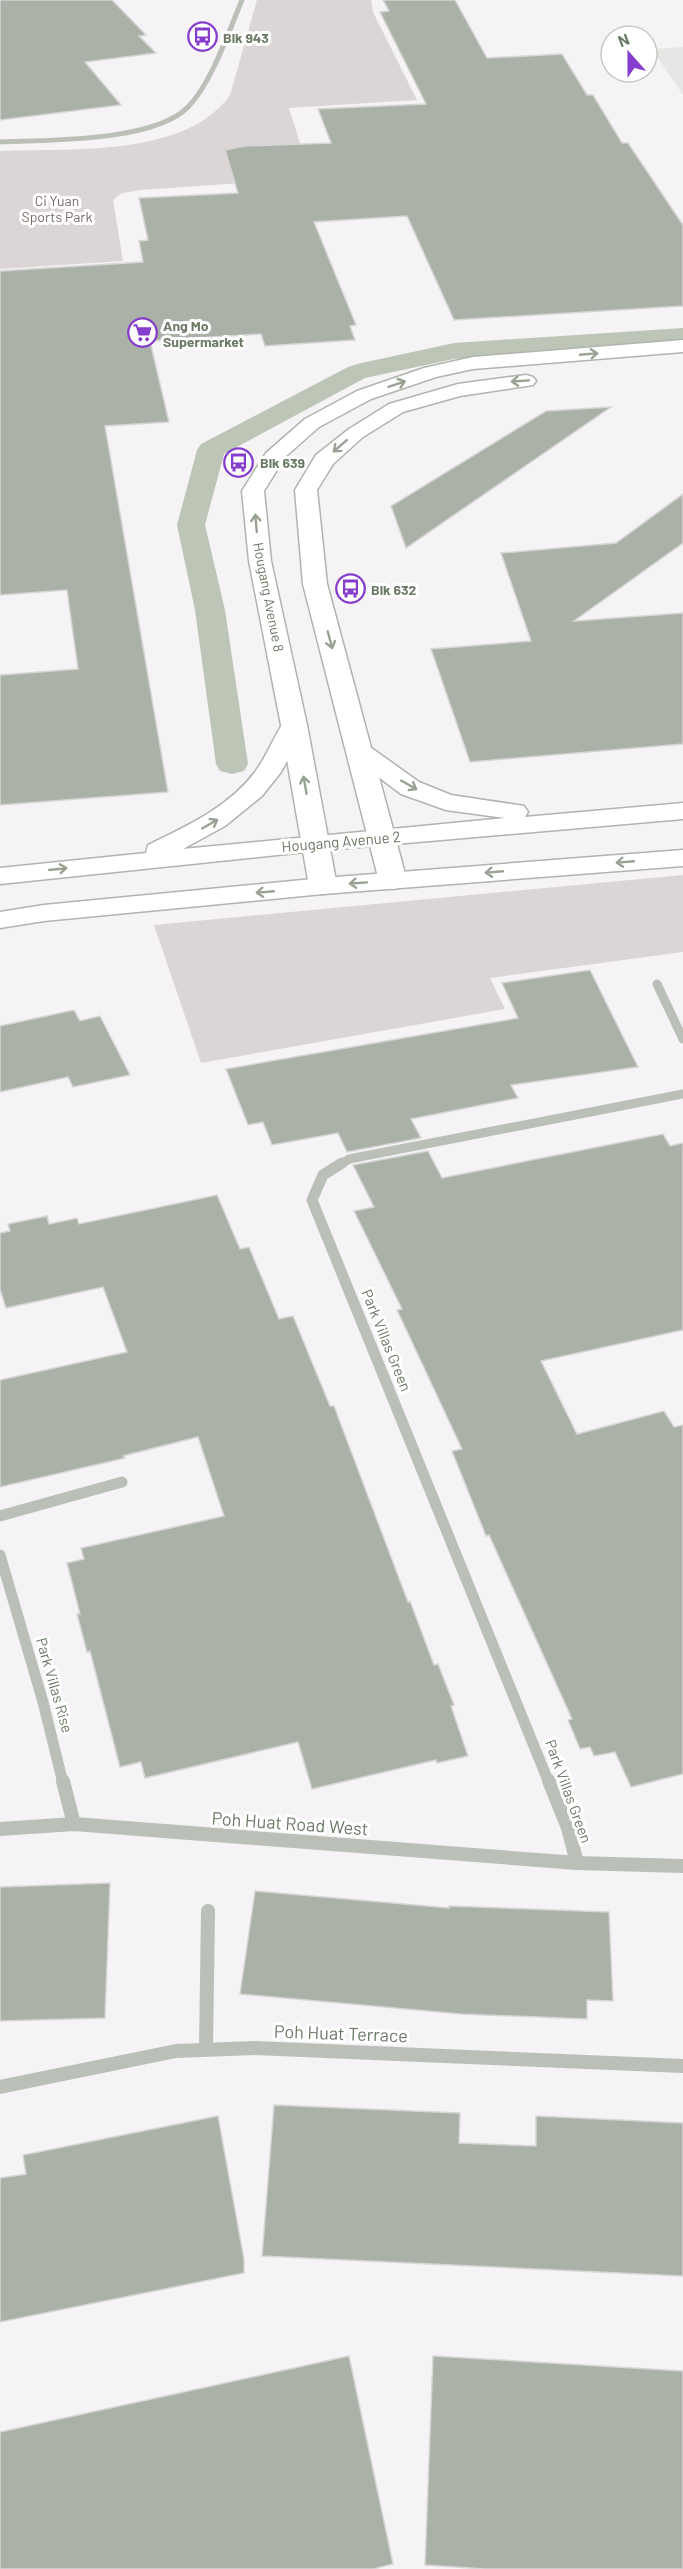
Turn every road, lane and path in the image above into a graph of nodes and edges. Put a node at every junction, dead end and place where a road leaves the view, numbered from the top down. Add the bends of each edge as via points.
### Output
1 (242, 0) edge
2 (0, 142) edge
3 (683, 346) edge
4 (545, 379) dead end
5 (294, 725) junction
6 (361, 752) junction
7 (683, 811) edge
8 (581, 820) junction
9 (382, 837) junction
10 (315, 843) junction
11 (683, 858) edge
12 (140, 860) junction
13 (0, 876) edge
14 (393, 881) junction
15 (323, 886) junction
16 (0, 920) edge
17 (657, 984) dead end
18 (683, 1039) edge
19 (683, 1094) edge
20 (122, 1482) dead end
21 (0, 1516) edge
22 (0, 1556) edge
23 (74, 1824) junction
24 (0, 1829) edge
25 (577, 1863) junction
26 (683, 1866) edge
27 (208, 1911) dead end
28 (206, 2049) junction
29 (683, 2066) edge
30 (0, 2087) edge

1 - 2 street via 215,61 187,108 177,115 146,127 106,135
5 -> 3 main road, Hougang Avenue 8 via 260,561 253,490 278,453 312,423 364,395 431,372 473,363
4 -> 6 main road via 458,390 396,408 356,432 324,460 306,490 315,584
10 -> 5 main road, Hougang Avenue 8
12 -> 5 main road via 213,823 243,802 265,776
6 -> 8 main road via 410,788 446,802
6 - 9 main road
7 - 8 main road, Hougang Avenue 2
8 - 9 main road, Hougang Avenue 2
9 - 10 main road, Hougang Avenue 2
9 - 14 main road
10 - 12 main road, Hougang Avenue 2
10 - 15 main road, Hougang Avenue 8
11 -> 14 main road
13 -> 12 main road, Hougang Avenue 2
14 -> 15 main road
15 -> 16 main road
17 - 18 street
19 - 25 street, Park Villas Green via 349,1159 323,1175 312,1200 568,1828
20 - 21 street
22 - 23 street, Park Villas Rise
23 - 24 street, Poh Huat Road West
23 - 25 street, Poh Huat Road West
25 - 26 street, Poh Huat Road West
27 - 28 street
28 - 29 street, Poh Huat Terrace
28 - 30 street, Poh Huat Terrace via 176,2051

